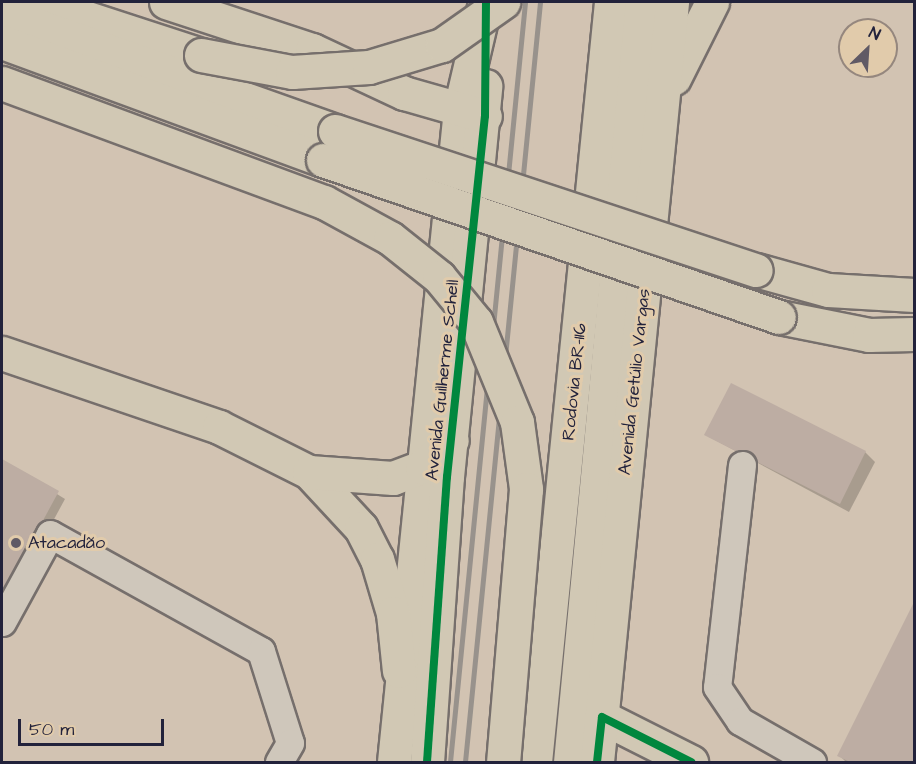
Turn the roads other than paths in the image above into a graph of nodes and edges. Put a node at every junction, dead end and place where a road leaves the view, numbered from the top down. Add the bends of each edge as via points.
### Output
1 (38, 2) edge
2 (166, 2) edge
3 (486, 2) edge
4 (502, 2) edge
5 (611, 2) edge
6 (642, 2) edge
7 (672, 2) edge
8 (712, 2) edge
9 (2, 13) edge
10 (2, 42) edge
11 (2, 83) edge
12 (663, 104) junction
13 (472, 112) junction
14 (329, 146) junction
15 (915, 295) edge
16 (915, 334) edge
17 (2, 353) edge
18 (452, 440) junction
19 (742, 465) dead end
20 (422, 467) junction
21 (309, 472) junction
22 (2, 622) edge
23 (399, 671) junction
24 (602, 717) junction
25 (287, 756) edge
26 (394, 762) edge
27 (427, 762) edge
28 (504, 762) edge
29 (535, 762) edge
30 (570, 762) edge
31 (597, 762) edge
32 (691, 762) edge
33 (812, 762) edge

1 - 4 main road, bridge via 201,55 292,72 369,67 442,45
2 - 13 main road via 312,50 404,93
3 - 13 main road, Avenida Guilherme Schell
5 - 29 main road, Rodovia BR-116
6 - 30 main road, Rodovia BR-116
7 - 12 main road, Avenida Getúlio Vargas
8 - 12 main road
9 - 14 main road
10 - 14 main road
11 - 28 main road, bridge via 324,202 390,238 439,277 476,322 517,422 526,489
12 - 24 main road, Avenida Getúlio Vargas
13 - 18 main road, Avenida Guilherme Schell
13 - 20 main road, Avenida Guilherme Schell
14 - 15 main road, bridge via 828,290
14 - 16 main road, bridge via 779,316 869,335
17 - 21 main road via 219,427
18 - 20 main road
18 - 27 main road, Avenida Guilherme Schell
19 - 33 lane via 717,687 740,722
20 - 21 main road via 384,479
20 - 23 main road, Avenida Guilherme Schell
21 - 23 main road via 361,528 377,559 393,613
22 - 25 lane via 50,534 261,651
23 - 26 main road, Avenida Guilherme Schell
24 - 31 main road, Avenida Getúlio Vargas
24 - 32 main road

